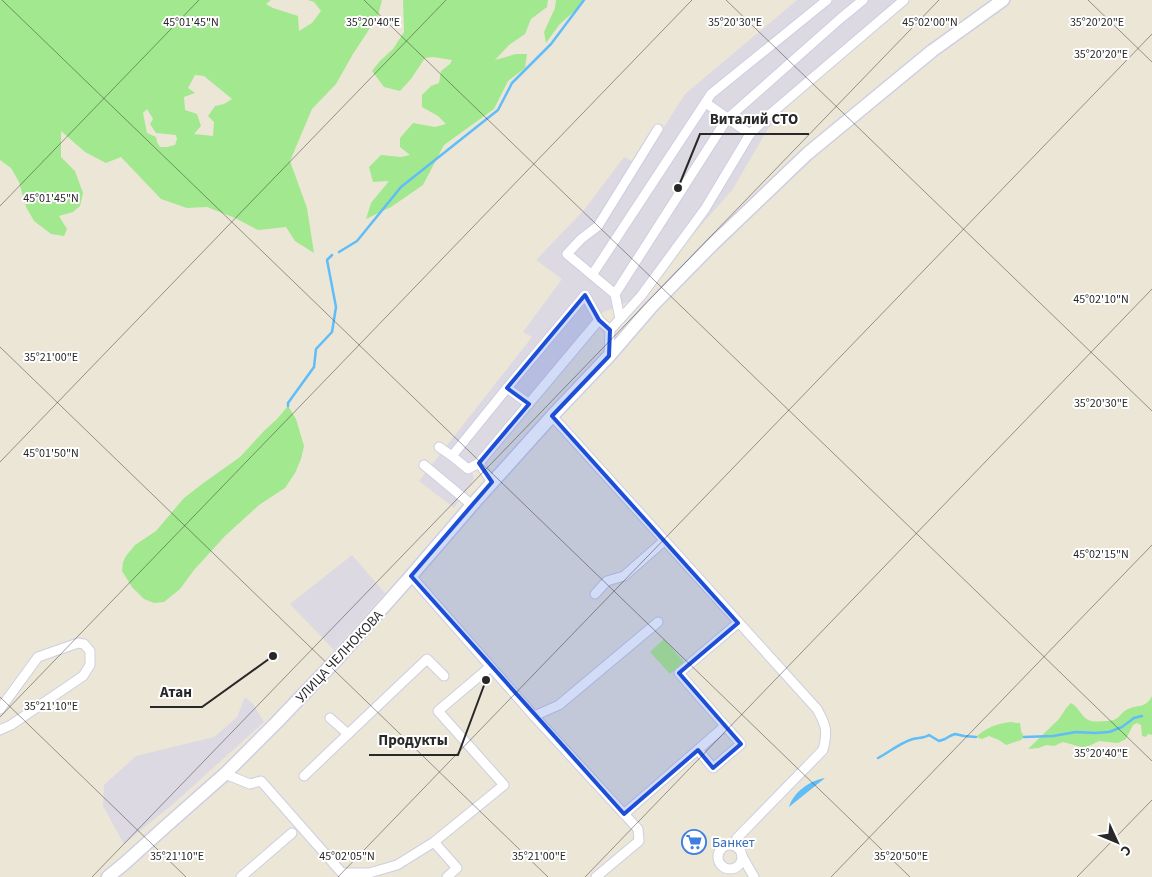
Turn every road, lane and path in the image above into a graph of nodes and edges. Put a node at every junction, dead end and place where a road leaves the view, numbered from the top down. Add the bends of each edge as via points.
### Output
1 (827, 0) edge
2 (863, 0) edge
3 (904, 0) edge
4 (1003, 0) edge
5 (706, 103) junction
6 (727, 119) junction
7 (658, 129) dead end
8 (750, 134) junction
9 (592, 275) junction
10 (615, 294) junction
11 (620, 319) junction
12 (599, 320) junction
13 (610, 330) junction
14 (609, 356) junction
15 (507, 388) junction
16 (529, 404) junction
17 (552, 416) junction
18 (439, 447) dead end
19 (452, 456) junction
20 (479, 463) junction
21 (424, 465) dead end
22 (492, 482) junction
23 (472, 505) junction
24 (664, 541) junction
25 (411, 576) junction
26 (596, 594) dead end
27 (658, 622) dead end
28 (738, 623) junction
29 (490, 667) junction
30 (444, 676) dead end
31 (0, 709) edge
32 (534, 716) junction
33 (330, 718) dead end
34 (725, 726) junction
35 (0, 730) edge
36 (348, 734) junction
37 (698, 750) junction
38 (225, 774) junction
39 (304, 776) dead end
40 (624, 814) junction
41 (292, 833) dead end
42 (434, 842) junction
43 (344, 875) edge
44 (108, 877) edge
45 (233, 877) edge
46 (239, 877) edge
47 (447, 877) edge
48 (596, 877) edge
49 (754, 877) edge

1 - 5 street via 711,94
2 - 6 street
3 - 8 street
4 - 14 main road, УЛИЦА ЧЕЛНОКОВА via 932,51 807,154 652,306
5 - 6 street
5 - 9 street
6 - 8 street
6 - 10 street
7 - 9 street via 598,226 567,254
8 - 11 street via 704,209 641,296
9 - 10 street
10 - 11 street
11 - 13 street
12 - 13 street
12 - 15 street via 585,295
12 - 16 street
13 - 14 street
14 - 17 main road, УЛИЦА ЧЕЛНОКОВА
15 - 16 street
15 - 19 street
16 - 20 street
17 - 22 main road, УЛИЦА ЧЕЛНОКОВА
17 - 24 street
18 - 19 street
19 - 20 street via 468,469
20 - 22 street
21 - 23 street
22 - 23 main road, УЛИЦА ЧЕЛНОКОВА
23 - 25 main road, УЛИЦА ЧЕЛНОКОВА
24 - 26 street via 624,576 607,581
24 - 28 street
25 - 29 street
25 - 38 main road, УЛИЦА ЧЕЛНОКОВА via 337,659
27 - 32 street via 559,704
28 - 34 street via 680,674
28 - 49 street via 817,708 824,722 826,737 823,750 737,838 735,843
29 - 32 street
29 - 42 street via 438,711 504,785
30 - 36 street via 427,659
31 - 35 street via 38,657 78,643 90,651 90,665 83,676
32 - 40 street
33 - 36 street
34 - 37 street
34 - 37 street via 741,744 713,768
36 - 39 street
37 - 40 street
38 - 43 street via 250,784 261,781
38 - 44 main road, УЛИЦА ЧЕЛНОКОВА
40 - 48 street via 638,829 639,841
41 - 46 street
42 - 43 street via 397,865 369,873
42 - 47 street via 457,868
45 - 46 street

